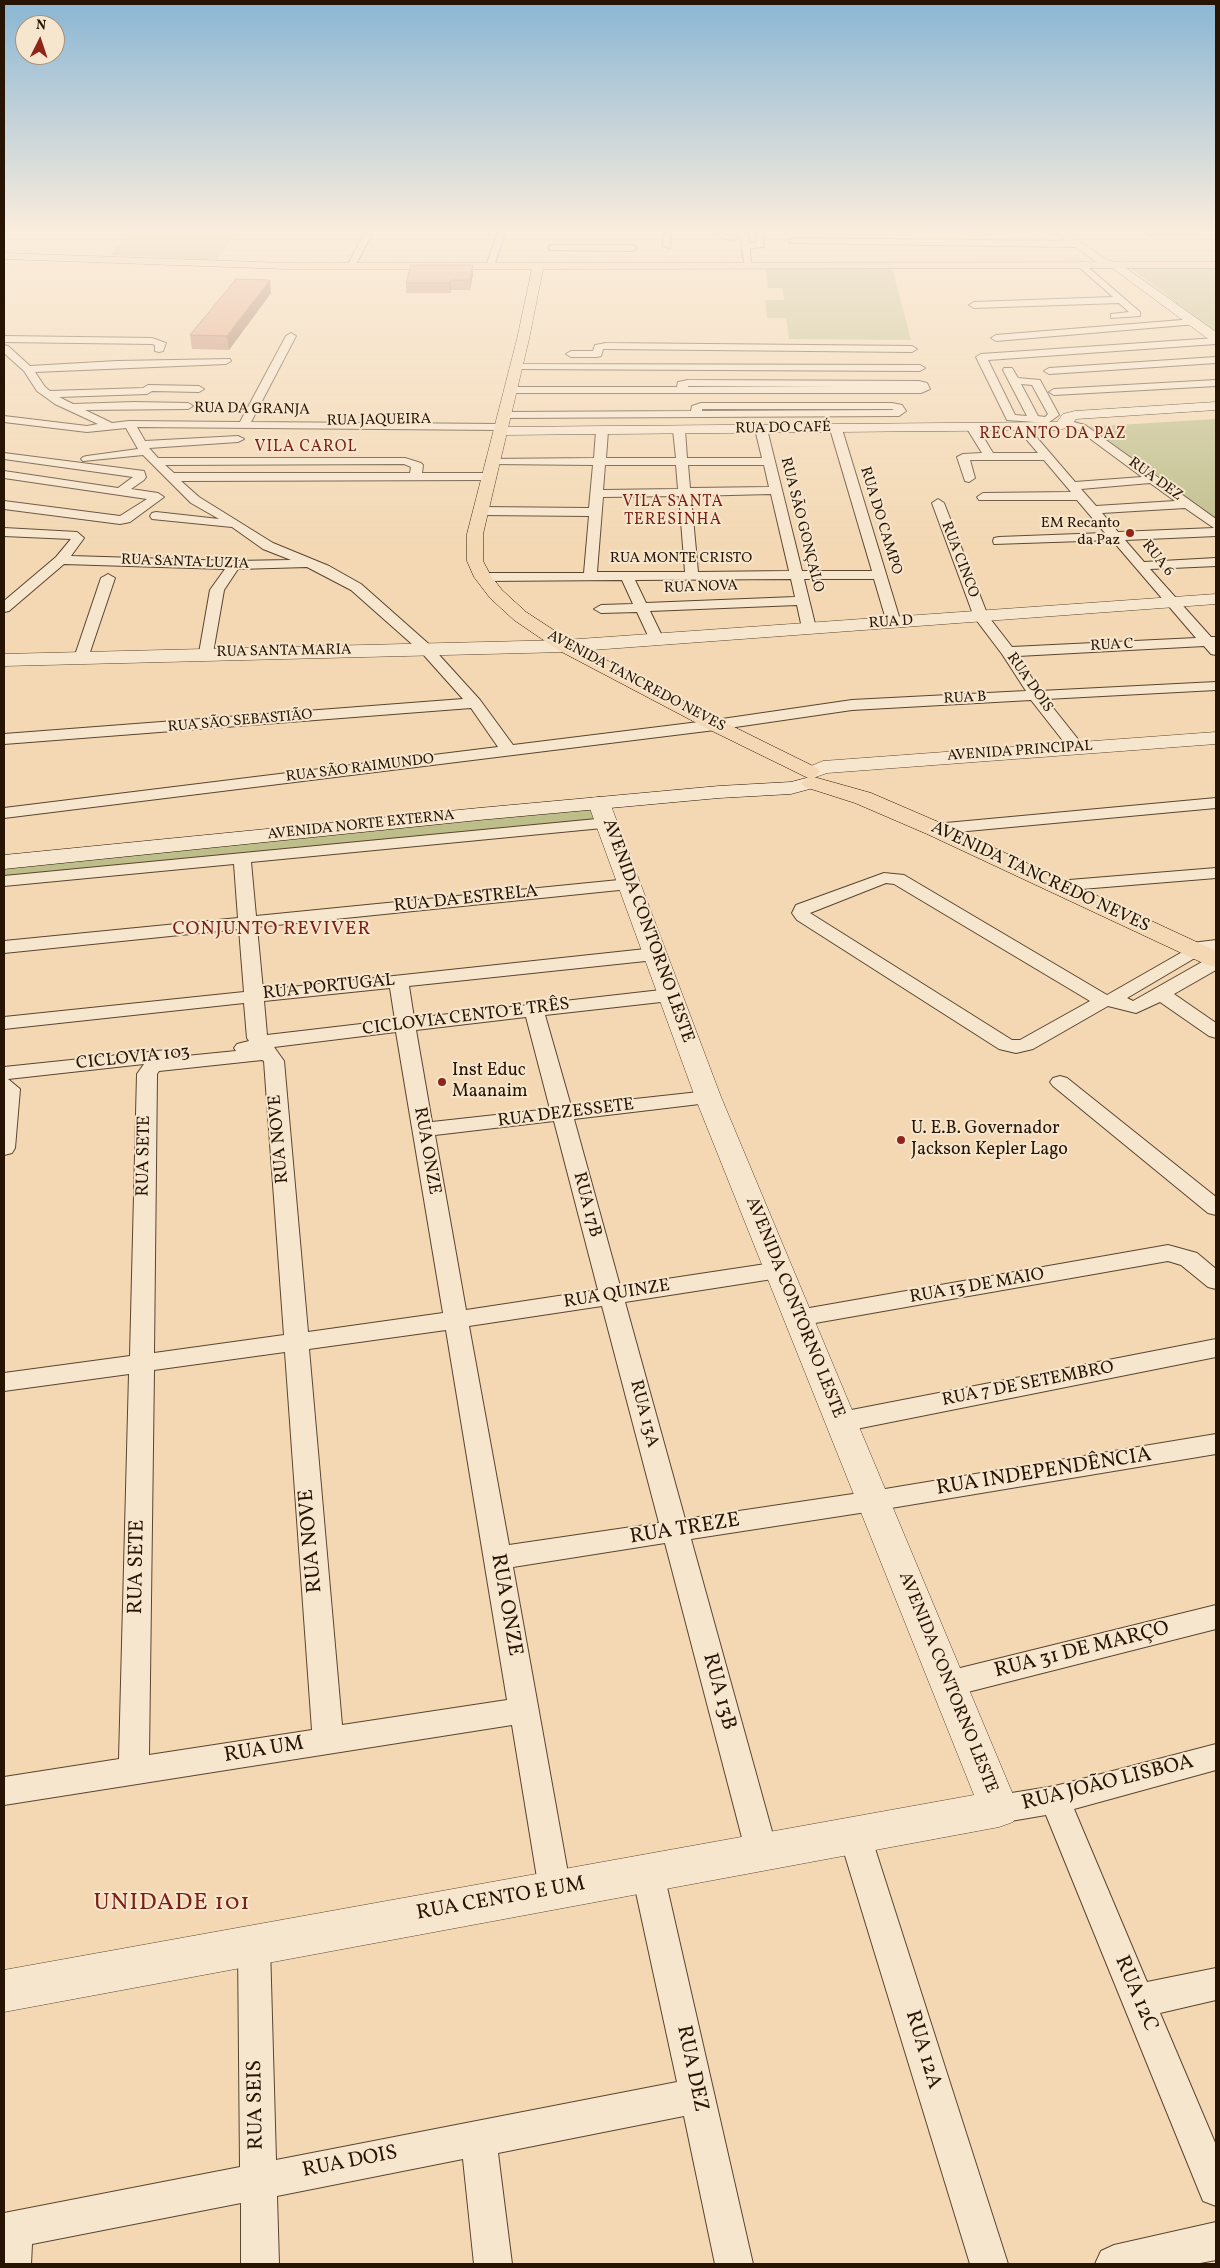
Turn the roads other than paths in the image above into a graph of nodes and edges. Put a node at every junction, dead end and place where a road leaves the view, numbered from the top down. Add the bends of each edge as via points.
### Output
1 (66, 340) edge
2 (289, 340) edge
3 (525, 340) edge
4 (1206, 340) edge
5 (911, 346) dead end
6 (4, 348) edge
7 (159, 349) dead end
8 (557, 354) dead end
9 (1005, 356) junction
10 (522, 358) junction
11 (1216, 360) edge
12 (226, 361) dead end
13 (161, 368) junction
14 (680, 368) junction
15 (28, 369) junction
16 (1049, 371) dead end
17 (212, 373) dead end
18 (1014, 381) junction
19 (1216, 383) edge
20 (199, 389) dead end
21 (148, 390) junction
22 (510, 390) junction
23 (683, 390) junction
24 (1054, 392) dead end
25 (48, 394) junction
26 (134, 405) junction
27 (188, 406) dead end
28 (1216, 406) edge
29 (68, 408) junction
30 (697, 414) junction
31 (4, 420) edge
32 (1028, 423) junction
33 (1066, 423) junction
34 (124, 424) junction
35 (108, 425) junction
36 (244, 426) junction
37 (501, 427) junction
38 (972, 427) junction
39 (836, 428) junction
40 (762, 429) junction
41 (679, 430) junction
42 (602, 431) junction
43 (320, 437) dead end
44 (251, 439) dead end
45 (104, 443) dead end
46 (143, 448) junction
47 (4, 456) edge
48 (989, 456) junction
49 (1046, 456) junction
50 (73, 462) junction
51 (155, 462) junction
52 (598, 462) junction
53 (681, 462) junction
54 (769, 462) junction
55 (491, 469) junction
56 (4, 475) edge
57 (416, 476) junction
58 (171, 477) junction
59 (969, 478) dead end
60 (1155, 480) junction
61 (776, 490) junction
62 (121, 491) junction
63 (1076, 491) junction
64 (684, 492) junction
65 (596, 494) junction
66 (982, 497) dead end
67 (938, 503) dead end
68 (1188, 504) junction
69 (4, 505) edge
70 (481, 510) junction
71 (1092, 510) junction
72 (594, 512) junction
73 (156, 516) dead end
74 (233, 524) junction
75 (1216, 524) edge
76 (4, 532) edge
77 (1216, 532) edge
78 (1117, 537) junction
79 (1000, 541) dead end
80 (61, 560) junction
81 (1216, 562) edge
82 (310, 563) junction
83 (234, 565) junction
84 (1141, 566) junction
85 (590, 575) junction
86 (626, 575) junction
87 (692, 575) junction
88 (796, 575) junction
89 (879, 575) junction
90 (483, 577) junction
91 (108, 578) dead end
92 (1216, 600) edge
93 (803, 601) junction
94 (1172, 603) junction
95 (641, 607) junction
96 (4, 608) edge
97 (601, 609) dead end
98 (981, 617) junction
99 (894, 623) junction
100 (809, 628) junction
101 (657, 640) junction
102 (1213, 644) edge
103 (565, 646) junction
104 (426, 649) junction
105 (1008, 652) junction
106 (206, 653) junction
107 (81, 658) junction
108 (4, 660) edge
109 (1216, 686) edge
110 (1036, 696) junction
111 (475, 703) junction
112 (715, 725) junction
113 (1216, 738) edge
114 (4, 739) edge
115 (1078, 748) junction
116 (509, 751) junction
117 (813, 778) junction
118 (1216, 803) edge
119 (4, 813) edge
120 (603, 813) junction
121 (935, 829) junction
122 (242, 858) junction
123 (4, 862) edge
124 (1216, 873) edge
125 (4, 881) edge
126 (629, 884) junction
127 (1057, 886) junction
128 (248, 922) junction
129 (4, 946) edge
130 (1207, 953) edge
131 (655, 954) junction
132 (399, 981) junction
133 (1160, 993) junction
134 (670, 994) junction
135 (254, 996) junction
136 (1110, 1000) junction
137 (534, 1010) junction
138 (4, 1023) edge
139 (405, 1025) junction
140 (1216, 1032) edge
141 (267, 1050) junction
142 (4, 1073) edge
143 (1060, 1082) dead end
144 (4, 1084) edge
145 (708, 1097) junction
146 (562, 1114) junction
147 (423, 1130) junction
148 (4, 1148) edge
149 (1216, 1208) edge
150 (779, 1270) junction
151 (1216, 1281) edge
152 (610, 1296) junction
153 (798, 1318) junction
154 (456, 1320) junction
155 (296, 1342) junction
156 (1216, 1348) edge
157 (141, 1363) junction
158 (4, 1382) edge
159 (841, 1422) junction
160 (1216, 1444) edge
161 (873, 1501) junction
162 (675, 1531) junction
163 (497, 1558) junction
164 (1216, 1617) edge
165 (948, 1684) junction
166 (524, 1710) junction
167 (328, 1741) junction
168 (1216, 1757) edge
169 (134, 1771) junction
170 (4, 1791) edge
171 (1055, 1800) junction
172 (999, 1810) junction
173 (854, 1836) junction
174 (762, 1853) junction
175 (648, 1874) junction
176 (554, 1890) junction
177 (254, 1946) junction
178 (1216, 1984) edge
179 (4, 1991) edge
180 (1138, 2001) junction
181 (697, 2096) junction
182 (478, 2138) junction
183 (258, 2181) junction
184 (1216, 2188) edge
185 (9, 2230) edge
186 (1216, 2241) edge
187 (12, 2264) edge
188 (260, 2264) edge
189 (493, 2264) edge
190 (734, 2264) edge
191 (989, 2264) edge
192 (1114, 2264) edge

1 - 7 street via 152,341 161,343
2 - 36 street
3 - 10 main road, AVENIDA TANCREDO NEVES
4 - 9 street
5 - 8 street via 606,346 599,347 597,354
6 - 15 street via 21,357
9 - 18 street
9 - 32 street via 981,357 1011,418
10 - 14 street
10 - 22 main road, AVENIDA TANCREDO NEVES
11 - 16 street
12 - 13 street
13 - 15 street via 117,364
13 - 17 street
13 - 21 street
14 - 14 street via 916,369 920,368 919,364 913,363 696,361 682,361
15 - 25 street
18 - 32 street
18 - 32 street via 1036,382 1054,415 1050,420
19 - 24 street
20 - 21 street
21 - 25 street
21 - 26 street
22 - 23 street
22 - 37 main road, AVENIDA TANCREDO NEVES
23 - 23 street via 921,390 925,389 919,384 688,383 682,384
25 - 29 street
26 - 27 street
26 - 29 street
26 - 34 street
28 - 33 street via 1075,415 1068,417
29 - 35 street
30 - 30 street via 889,413 901,411 892,406 701,406 696,408
30 - 37 street
31 - 35 street, RUA DA GRANJA via 80,429
32 - 33 street, RUA DO CAFÉ via 1058,426
32 - 38 street, RUA DO CAFÉ
32 - 49 street
33 - 60 street, RUA DEZ via 1081,427
34 - 35 street, RUA DA GRANJA
34 - 36 street, RUA DA GRANJA
34 - 46 street, RUA SANTA LUZIA
36 - 37 street, RUA DA GRANJA
37 - 42 street, RUA DO CAFÉ
37 - 43 street, RUA JAQUEIRA
37 - 55 main road, AVENIDA TANCREDO NEVES
38 - 39 street, RUA DO CAFÉ
38 - 48 street
39 - 40 street, RUA DO CAFÉ
39 - 89 street, RUA DO CAMPO
40 - 41 street, RUA DO CAFÉ
40 - 54 street, RUA SÃO GONÇALO
41 - 42 street, RUA DO CAFÉ
41 - 53 street
42 - 52 street
44 - 46 street
45 - 50 street
46 - 50 street
46 - 51 street, RUA SANTA LUZIA
47 - 50 street
48 - 49 street
48 - 59 street via 963,457
49 - 63 street
50 - 62 street via 140,474
51 - 57 street via 405,462 416,465
51 - 58 street, RUA SANTA LUZIA
52 - 53 street
52 - 55 street
52 - 65 street
53 - 54 street
53 - 64 street
54 - 61 street, RUA SÃO GONÇALO
55 - 57 street
55 - 70 main road, AVENIDA TANCREDO NEVES
56 - 62 street
57 - 58 street
58 - 74 street, RUA SANTA LUZIA via 195,500
60 - 63 street
60 - 68 street, RUA DEZ
61 - 64 street
61 - 88 street, RUA SÃO GONÇALO
62 - 69 street via 158,497 123,520
63 - 66 street
63 - 71 street, RUA 6
64 - 65 street
64 - 87 street
65 - 72 street
67 - 98 street, RUA CINCO
68 - 71 street
68 - 75 street, RUA DEZ
70 - 72 street
70 - 90 main road, AVENIDA TANCREDO NEVES via 474,553
71 - 78 street, RUA 6
72 - 85 street
73 - 74 street
74 - 82 street, RUA SANTA LUZIA via 268,546
76 - 80 street via 73,535 78,538
77 - 78 street
78 - 79 street
78 - 84 street, RUA 6
80 - 83 street, RUA SANTA LUZIA
80 - 96 street
81 - 84 street
82 - 83 street, RUA SANTA LUZIA
82 - 104 street, RUA SANTA LUZIA via 356,587
83 - 106 street via 217,590
84 - 94 street, RUA 6
85 - 86 street, RUA MONTE CRISTO
85 - 90 street, RUA MONTE CRISTO
86 - 87 street, RUA MONTE CRISTO
86 - 95 street
87 - 88 street, RUA MONTE CRISTO
88 - 89 street, RUA MONTE CRISTO
88 - 93 street, RUA SÃO GONÇALO
89 - 99 street, RUA DO CAMPO
90 - 103 main road, AVENIDA TANCREDO NEVES via 520,616
91 - 107 street
92 - 94 street, RUA D
93 - 95 street, RUA NOVA
93 - 100 street, RUA SÃO GONÇALO
94 - 98 street, RUA D
94 - 102 street, RUA 6
95 - 97 street, RUA NOVA
95 - 101 street
98 - 99 street, RUA D
98 - 105 street, RUA DOIS
99 - 100 street, RUA D
100 - 101 street, RUA D
101 - 103 street, RUA D
102 - 105 street, RUA C
103 - 104 street, RUA SANTA MARIA
103 - 112 main road, AVENIDA TANCREDO NEVES
104 - 106 street, RUA SANTA MARIA
104 - 111 street, RUA SANTA LUZIA
105 - 110 street, RUA DOIS
106 - 107 street, RUA SANTA MARIA
107 - 108 street, RUA SANTA MARIA
109 - 110 street, RUA B
110 - 112 street, RUA B via 852,705
110 - 115 street, RUA DOIS
111 - 114 street, RUA SÃO SEBASTIÃO
111 - 116 street, RUA SANTA LUZIA
112 - 116 street, RUA SÃO RAIMUNDO
112 - 117 main road, AVENIDA TANCREDO NEVES
113 - 115 street, AVENIDA PRINCIPAL
115 - 117 street, AVENIDA PRINCIPAL
116 - 119 street, RUA SÃO RAIMUNDO
117 - 120 street, AVENIDA NORTE EXTERNA
117 - 121 main road, AVENIDA TANCREDO NEVES
118 - 121 street
120 - 122 street, AVENIDA NORTE EXTERNA
120 - 123 street, AVENIDA NORTE EXTERNA
120 - 126 street, AVENIDA CONTORNO LESTE
121 - 127 main road, AVENIDA TANCREDO NEVES
122 - 125 street, AVENIDA NORTE EXTERNA
122 - 128 street, RUA NOVE
124 - 127 street
126 - 128 street, RUA DA ESTRELA
126 - 131 street, AVENIDA CONTORNO LESTE
127 - 130 main road, AVENIDA TANCREDO NEVES
128 - 129 street, RUA DA ESTRELA
128 - 135 street, RUA NOVE
130 - 133 street
130 - 136 street
131 - 132 street, RUA PORTUGAL
131 - 134 street, AVENIDA CONTORNO LESTE
132 - 135 street, RUA PORTUGAL
132 - 139 street, RUA ONZE
133 - 136 street via 1136,1007
133 - 140 street
134 - 137 street, CICLOVIA CENTO E TRÊS
134 - 145 street, AVENIDA CONTORNO LESTE
135 - 138 street, RUA PORTUGAL
135 - 141 street, RUA NOVE via 257,1038
136 - 136 street via 1026,1045 1006,1045 801,913 884,878 898,879
137 - 139 street, CICLOVIA CENTO E TRÊS
137 - 146 street, RUA 17B
139 - 141 street, CICLOVIA CENTO E TRÊS via 272,1040
139 - 147 street, RUA ONZE
141 - 142 street, CICLOVIA 103
141 - 155 street, RUA NOVE via 274,1061
141 - 157 street, RUA SETE via 262,1054 153,1066 146,1074
143 - 149 street
144 - 148 street via 10,1089
145 - 146 street, RUA DEZESSETE
145 - 150 street, AVENIDA CONTORNO LESTE
146 - 147 street, RUA DEZESSETE
146 - 152 street, RUA 17B
147 - 154 street, RUA ONZE
150 - 152 street, RUA QUINZE
150 - 153 street, AVENIDA CONTORNO LESTE
151 - 153 street, RUA 13 DE MAIO via 1189,1258 1168,1252
152 - 154 street, RUA QUINZE
152 - 162 street, RUA 13A
153 - 159 street, AVENIDA CONTORNO LESTE
154 - 155 street
154 - 163 street, RUA ONZE
155 - 157 street
155 - 167 street, RUA NOVE
156 - 159 street, RUA 7 DE SETEMBRO
157 - 158 street
157 - 169 street, RUA SETE
159 - 161 street, AVENIDA CONTORNO LESTE
160 - 161 street, RUA INDEPENDÊNCIA
161 - 162 street, RUA TREZE
161 - 165 street, AVENIDA CONTORNO LESTE
162 - 163 street, RUA TREZE
162 - 174 street, RUA 13B
163 - 166 street, RUA ONZE
164 - 165 street, RUA 31 DE MARÇO
165 - 172 street, AVENIDA CONTORNO LESTE
166 - 167 street, RUA UM
166 - 176 street, RUA ONZE
167 - 169 street, RUA UM
168 - 171 street, RUA JOÃO LISBOA
169 - 170 street, RUA UM
171 - 172 street, RUA JOÃO LISBOA
171 - 180 street, RUA 12C
172 - 173 street, RUA CENTO E UM
173 - 174 street, RUA CENTO E UM
173 - 191 street, RUA 12A
174 - 175 street, RUA CENTO E UM
175 - 176 street, RUA CENTO E UM
175 - 181 street, RUA DEZ
176 - 177 street, RUA CENTO E UM
177 - 179 street, RUA CENTO E UM
177 - 183 street, RUA SEIS
178 - 180 street
180 - 184 street, RUA 12C
181 - 182 street, RUA DOIS
181 - 190 street, RUA DEZ
182 - 183 street, RUA DOIS
182 - 189 street
183 - 185 street, RUA DOIS
183 - 188 street, RUA SEIS
185 - 187 street
186 - 192 street

